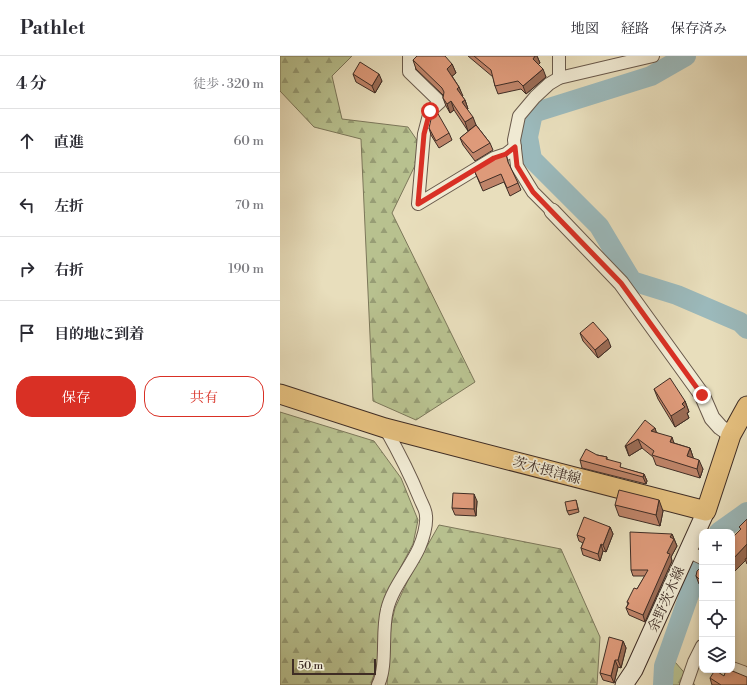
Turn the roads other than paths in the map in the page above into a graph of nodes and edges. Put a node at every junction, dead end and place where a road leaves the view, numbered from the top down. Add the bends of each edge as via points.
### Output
1 (410, 56) edge
2 (559, 56) edge
3 (653, 56) edge
4 (559, 78) junction
5 (515, 147) junction
6 (552, 212) joint
7 (280, 394) edge
8 (747, 406) edge
9 (385, 428) junction
10 (731, 435) junction
11 (706, 511) junction
12 (687, 551) junction
13 (699, 557) edge
14 (699, 656) edge
15 (735, 669) edge
16 (747, 674) edge
17 (378, 685) edge
18 (624, 685) edge
19 (686, 685) edge

1 - 5 street via 409,72 440,102 430,111 424,134 418,204
2 - 4 street
3 - 4 street
4 - 5 street via 535,97 519,116
5 - 6 street via 517,166 533,192
6 - 10 street via 621,283 702,395 712,418
7 - 9 main road, 茨木摂津線
8 - 10 main road
9 - 11 main road, 茨木摂津線
9 - 17 street via 402,456 417,490 426,514 426,523 420,547 387,609 383,664
10 - 11 main road
11 - 12 main road, 余野茨木線
12 - 13 street
12 - 18 main road, 余野茨木線 via 634,670
14 - 19 street
15 - 16 street

